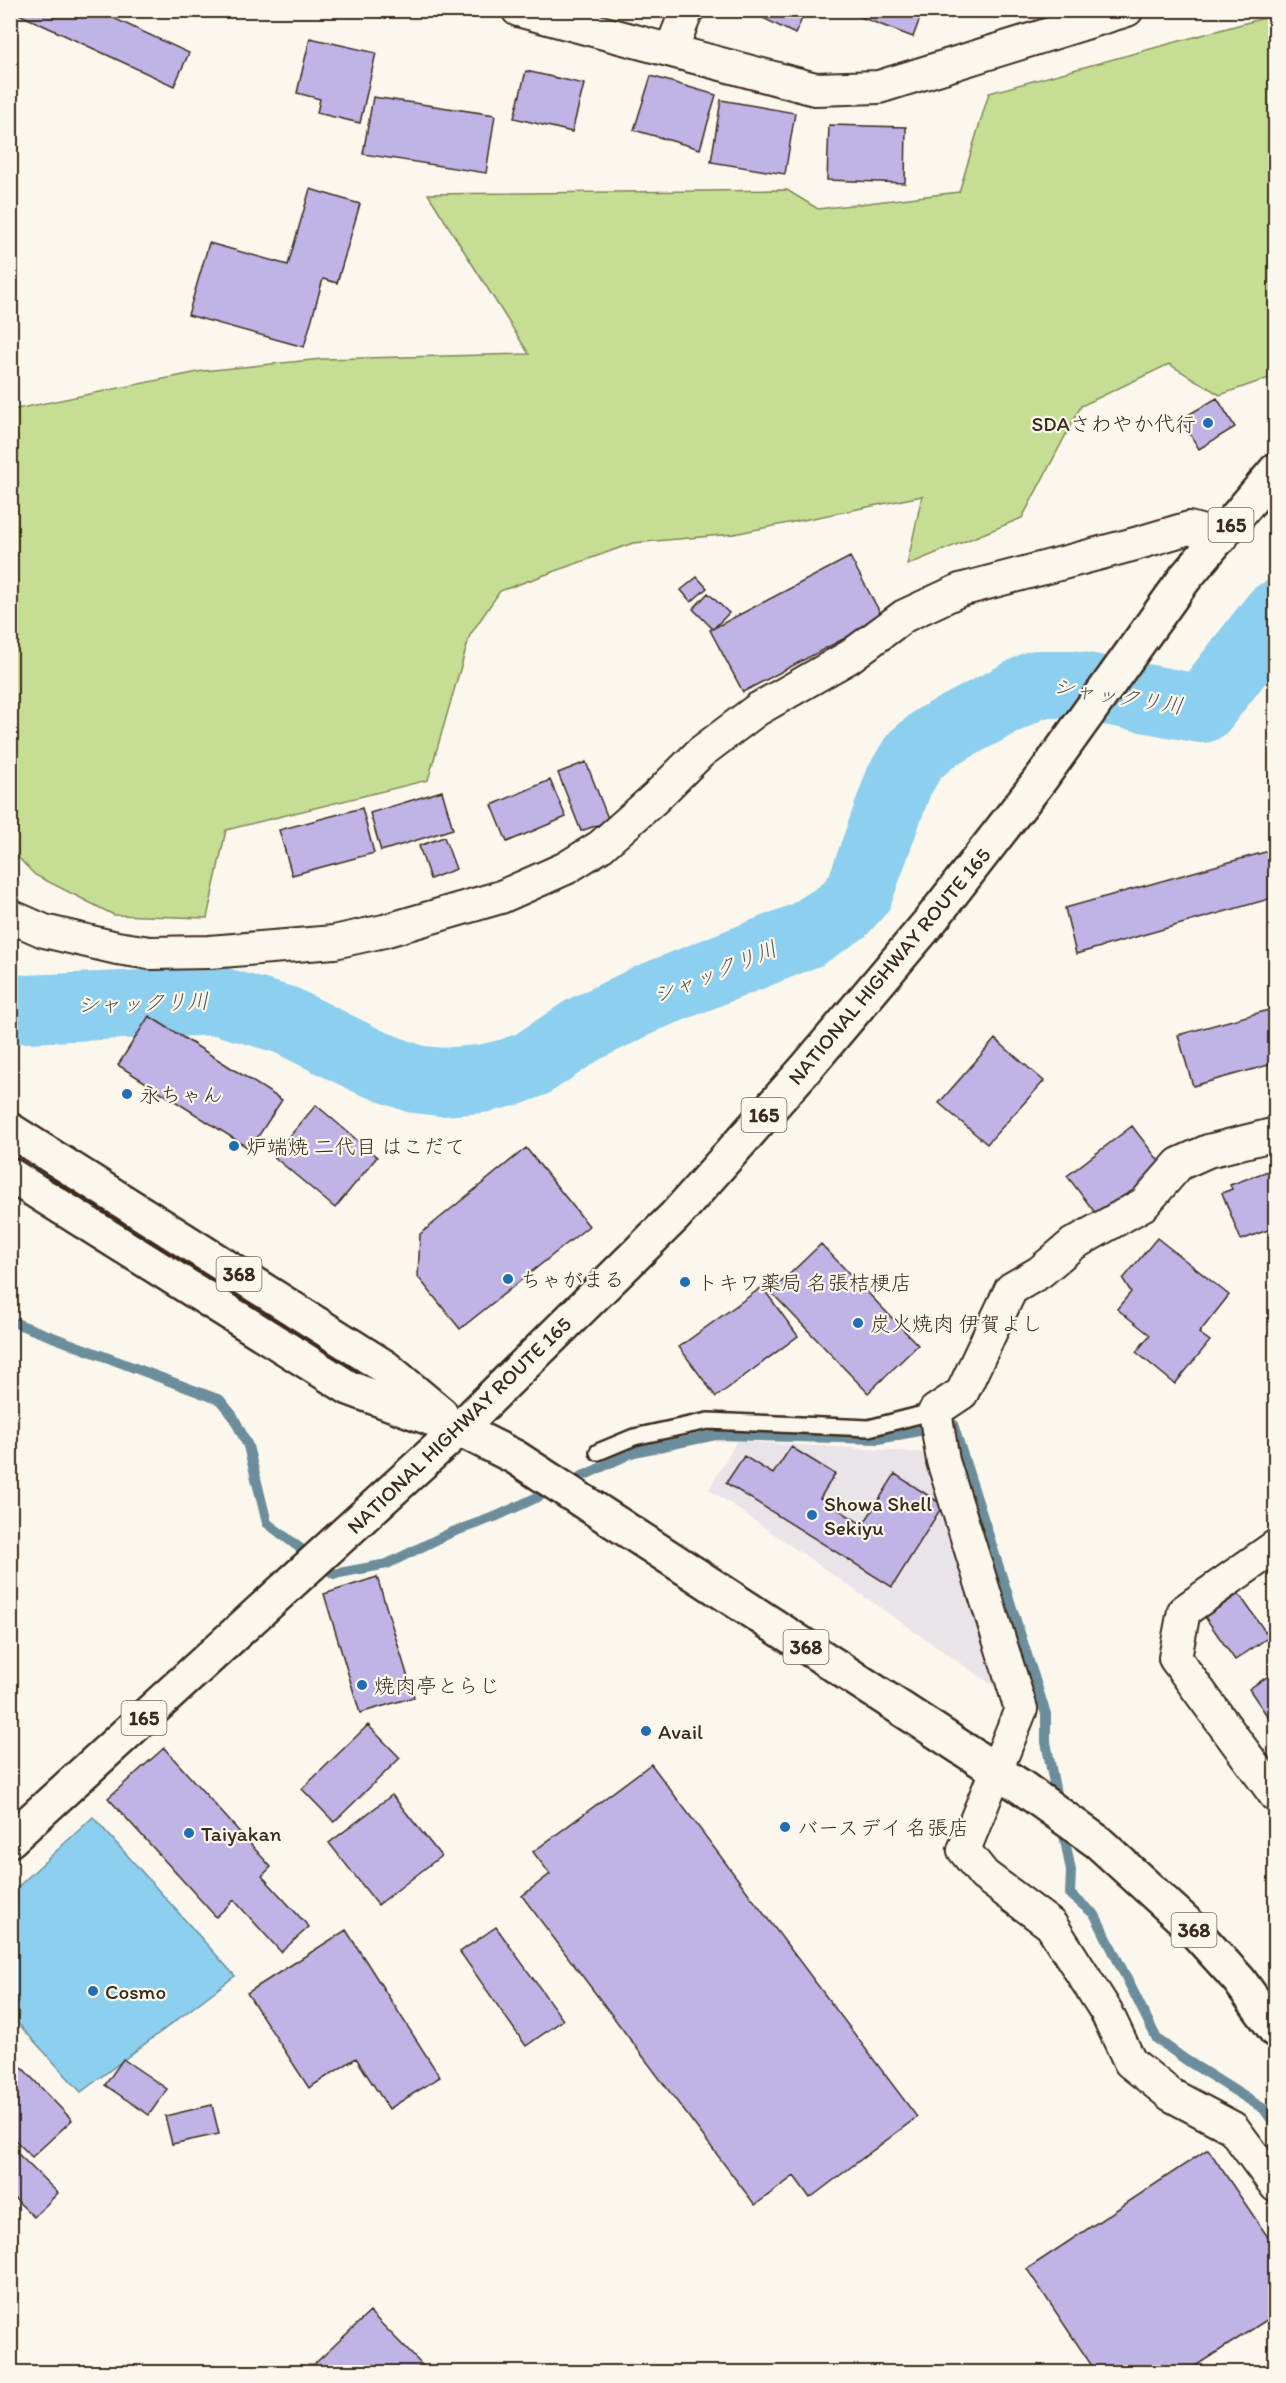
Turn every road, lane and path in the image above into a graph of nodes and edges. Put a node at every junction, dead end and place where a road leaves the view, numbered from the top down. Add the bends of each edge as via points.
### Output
1 (518, 10) edge
2 (687, 10) edge
3 (1112, 13) edge
4 (671, 50) junction
5 (1275, 470) edge
6 (1222, 537) junction
7 (10, 916) edge
8 (10, 1130) edge
9 (1275, 1134) edge
10 (10, 1175) edge
11 (935, 1415) junction
12 (459, 1429) junction
13 (598, 1452) dead end
14 (1275, 1546) edge
15 (1007, 1778) junction
16 (1275, 1795) edge
17 (10, 1840) edge
18 (1275, 2031) edge
19 (1275, 2186) edge

1 - 4 street
2 - 4 street
3 - 4 street via 879,87 815,89
5 - 6 highway, NATIONAL HIGHWAY ROUTE 165 / 165
6 - 7 street via 1189,528 960,590 904,616 849,657 758,709 701,752 601,846 566,868 501,897 334,942 209,952 150,953 117,948 44,931
6 - 12 highway, NATIONAL HIGHWAY ROUTE 165 / 165 via 1185,578 1042,776 931,920 807,1067 675,1216
8 - 12 highway, 368 via 385,1367
9 - 11 street via 1208,1151 1179,1164 1144,1204 1073,1244 1040,1272 1011,1289 962,1393
10 - 12 highway, 368 via 349,1388
11 - 13 lane via 869,1428 708,1421 634,1437
11 - 15 street via 943,1461 1021,1708
12 - 15 highway, 368 via 515,1457
12 - 17 highway, NATIONAL HIGHWAY ROUTE 165 / 165
14 - 16 street via 1184,1611 1175,1658
15 - 18 highway, 368 via 1098,1842 1190,1926 1239,1980
15 - 19 street via 964,1850 984,1875 1051,1925 1106,2011 1130,2062 1170,2095 1233,2128

